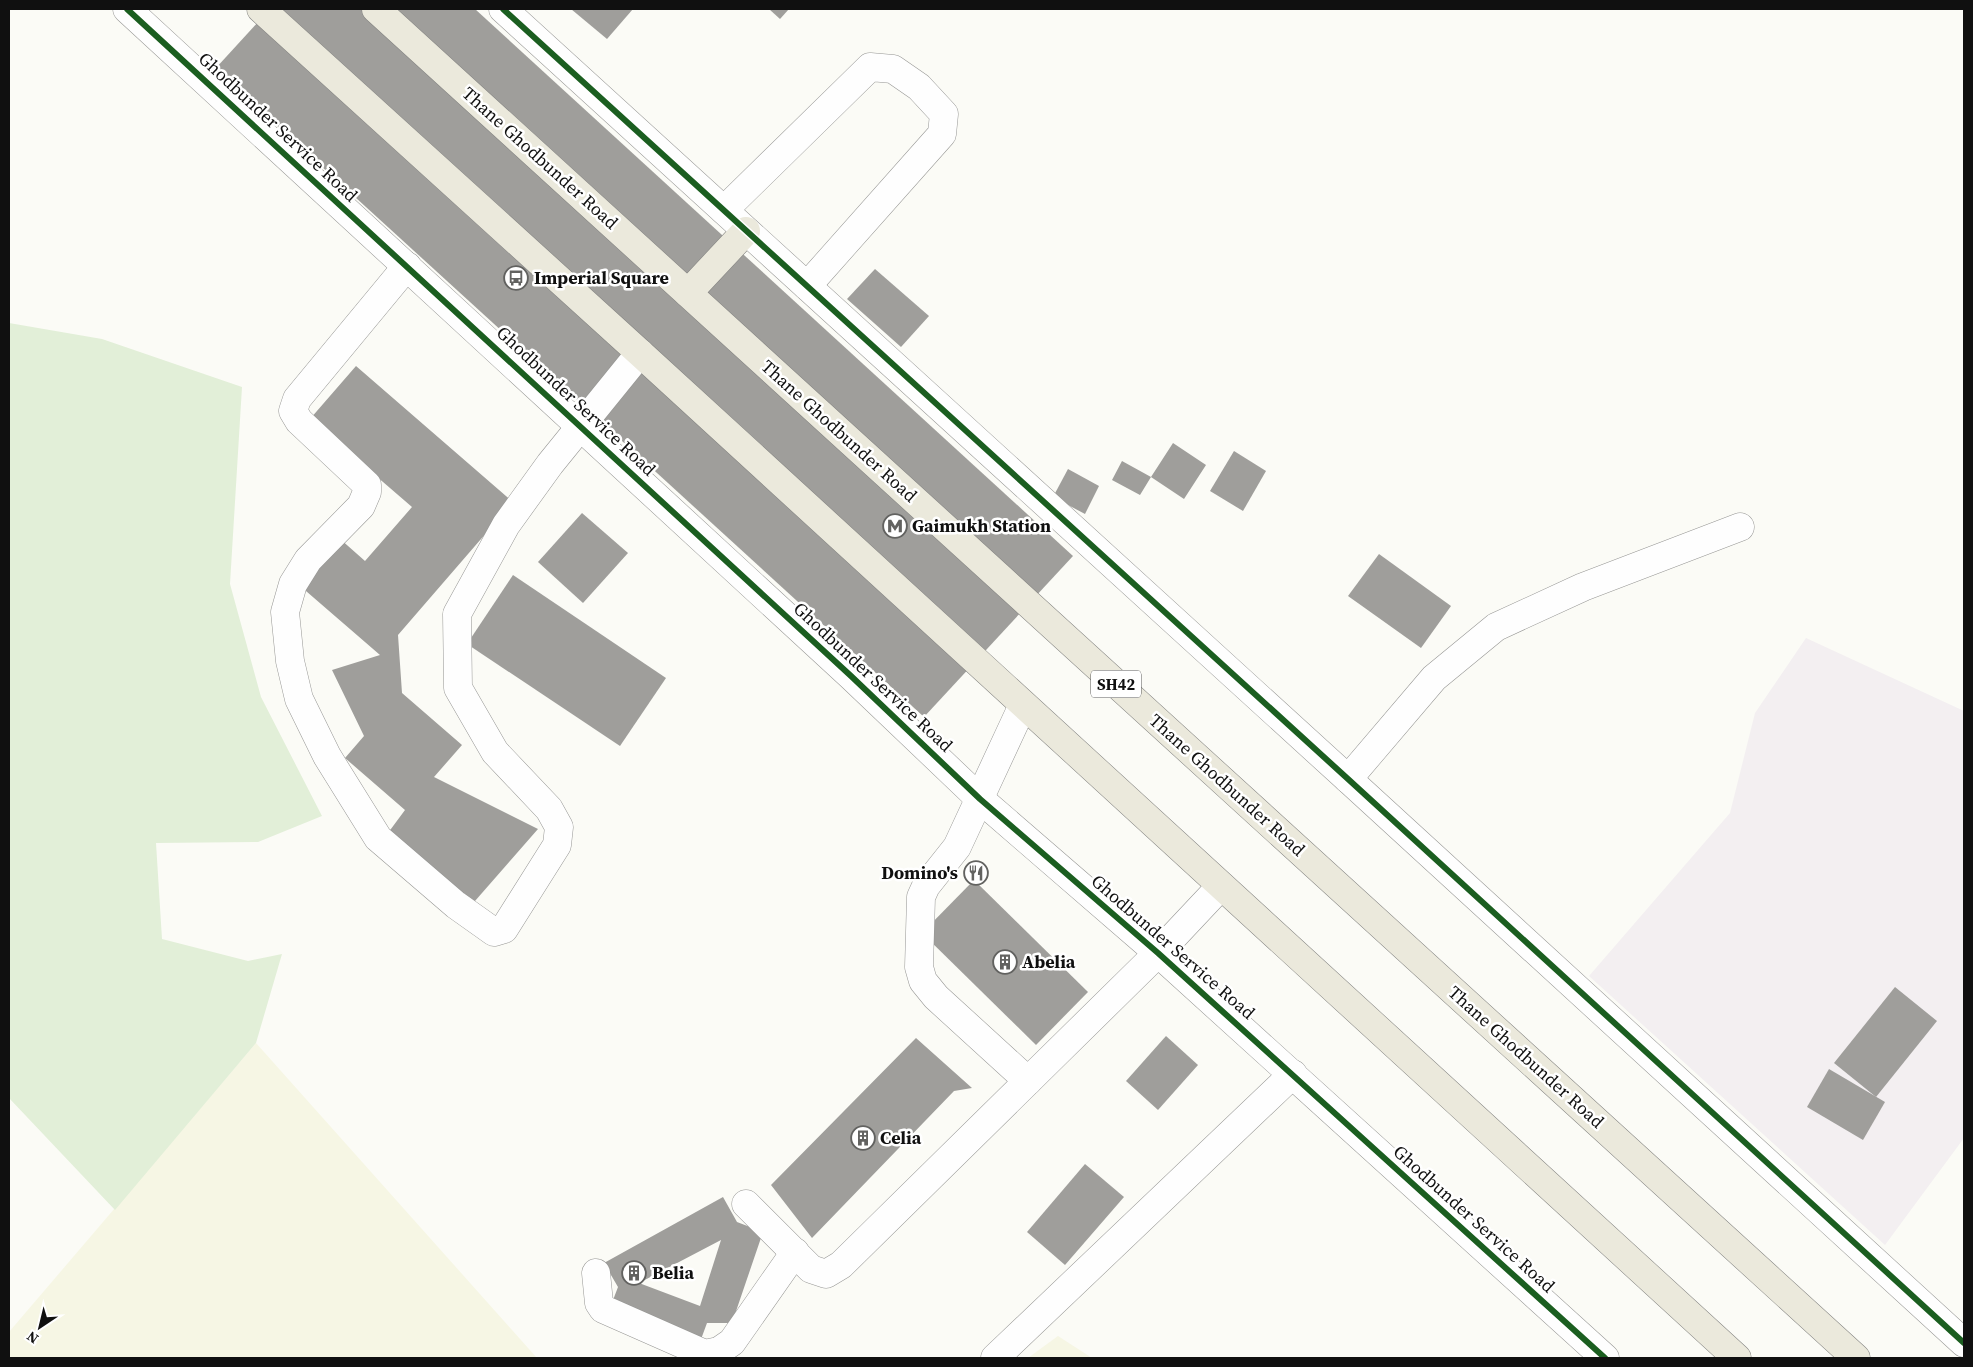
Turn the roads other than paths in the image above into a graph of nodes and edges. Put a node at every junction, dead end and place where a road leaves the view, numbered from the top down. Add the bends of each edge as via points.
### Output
1 (127, 9) edge
2 (261, 9) edge
3 (376, 9) edge
4 (503, 9) edge
5 (724, 210) junction
6 (746, 231) junction
7 (407, 266) junction
8 (807, 286) junction
9 (688, 293) junction
10 (640, 353) junction
11 (581, 427) junction
12 (1740, 527) dead end
13 (1023, 705) junction
14 (1348, 779) junction
15 (980, 799) junction
16 (1222, 886) junction
17 (1158, 952) junction
18 (1294, 1074) junction
19 (1028, 1081) junction
20 (746, 1204) dead end
21 (795, 1252) junction
22 (596, 1273) dead end
23 (1964, 1343) edge
24 (995, 1358) edge
25 (1605, 1358) edge
26 (1737, 1358) edge
27 (1856, 1358) edge

1 - 7 street, Ghodbunder Service Road
2 - 10 main road
3 - 9 main road, Thane Ghodbunder Road / SH42
4 - 5 street
5 - 6 street
5 - 8 street via 870,67 893,69 919,87 944,114 942,134
6 - 8 street
6 - 9 main road
7 - 11 street, Ghodbunder Service Road
7 - 11 street via 296,399 293,411 299,421 367,485 367,492 361,506 308,560 293,584 285,612 290,661 299,698 323,748 378,838 456,905 494,932 504,929 557,845 559,827 549,809 495,752 458,688 457,614 506,525
8 - 14 street
9 - 27 main road, Thane Ghodbunder Road / SH42
10 - 11 street
10 - 13 main road
11 - 15 street, Ghodbunder Service Road
12 - 14 street via 1583,587 1496,627 1434,678
13 - 15 street
13 - 16 main road
14 - 23 street
15 - 17 street, Ghodbunder Service Road
15 - 19 street via 957,847 921,897 919,967 923,981 936,997
16 - 17 street
16 - 26 main road
17 - 18 street, Ghodbunder Service Road
17 - 19 street
18 - 24 street
18 - 25 street, Ghodbunder Service Road
19 - 21 street via 841,1265 826,1274 811,1269
20 - 21 street
21 - 22 street via 732,1342 719,1351 705,1354 603,1309 599,1303

